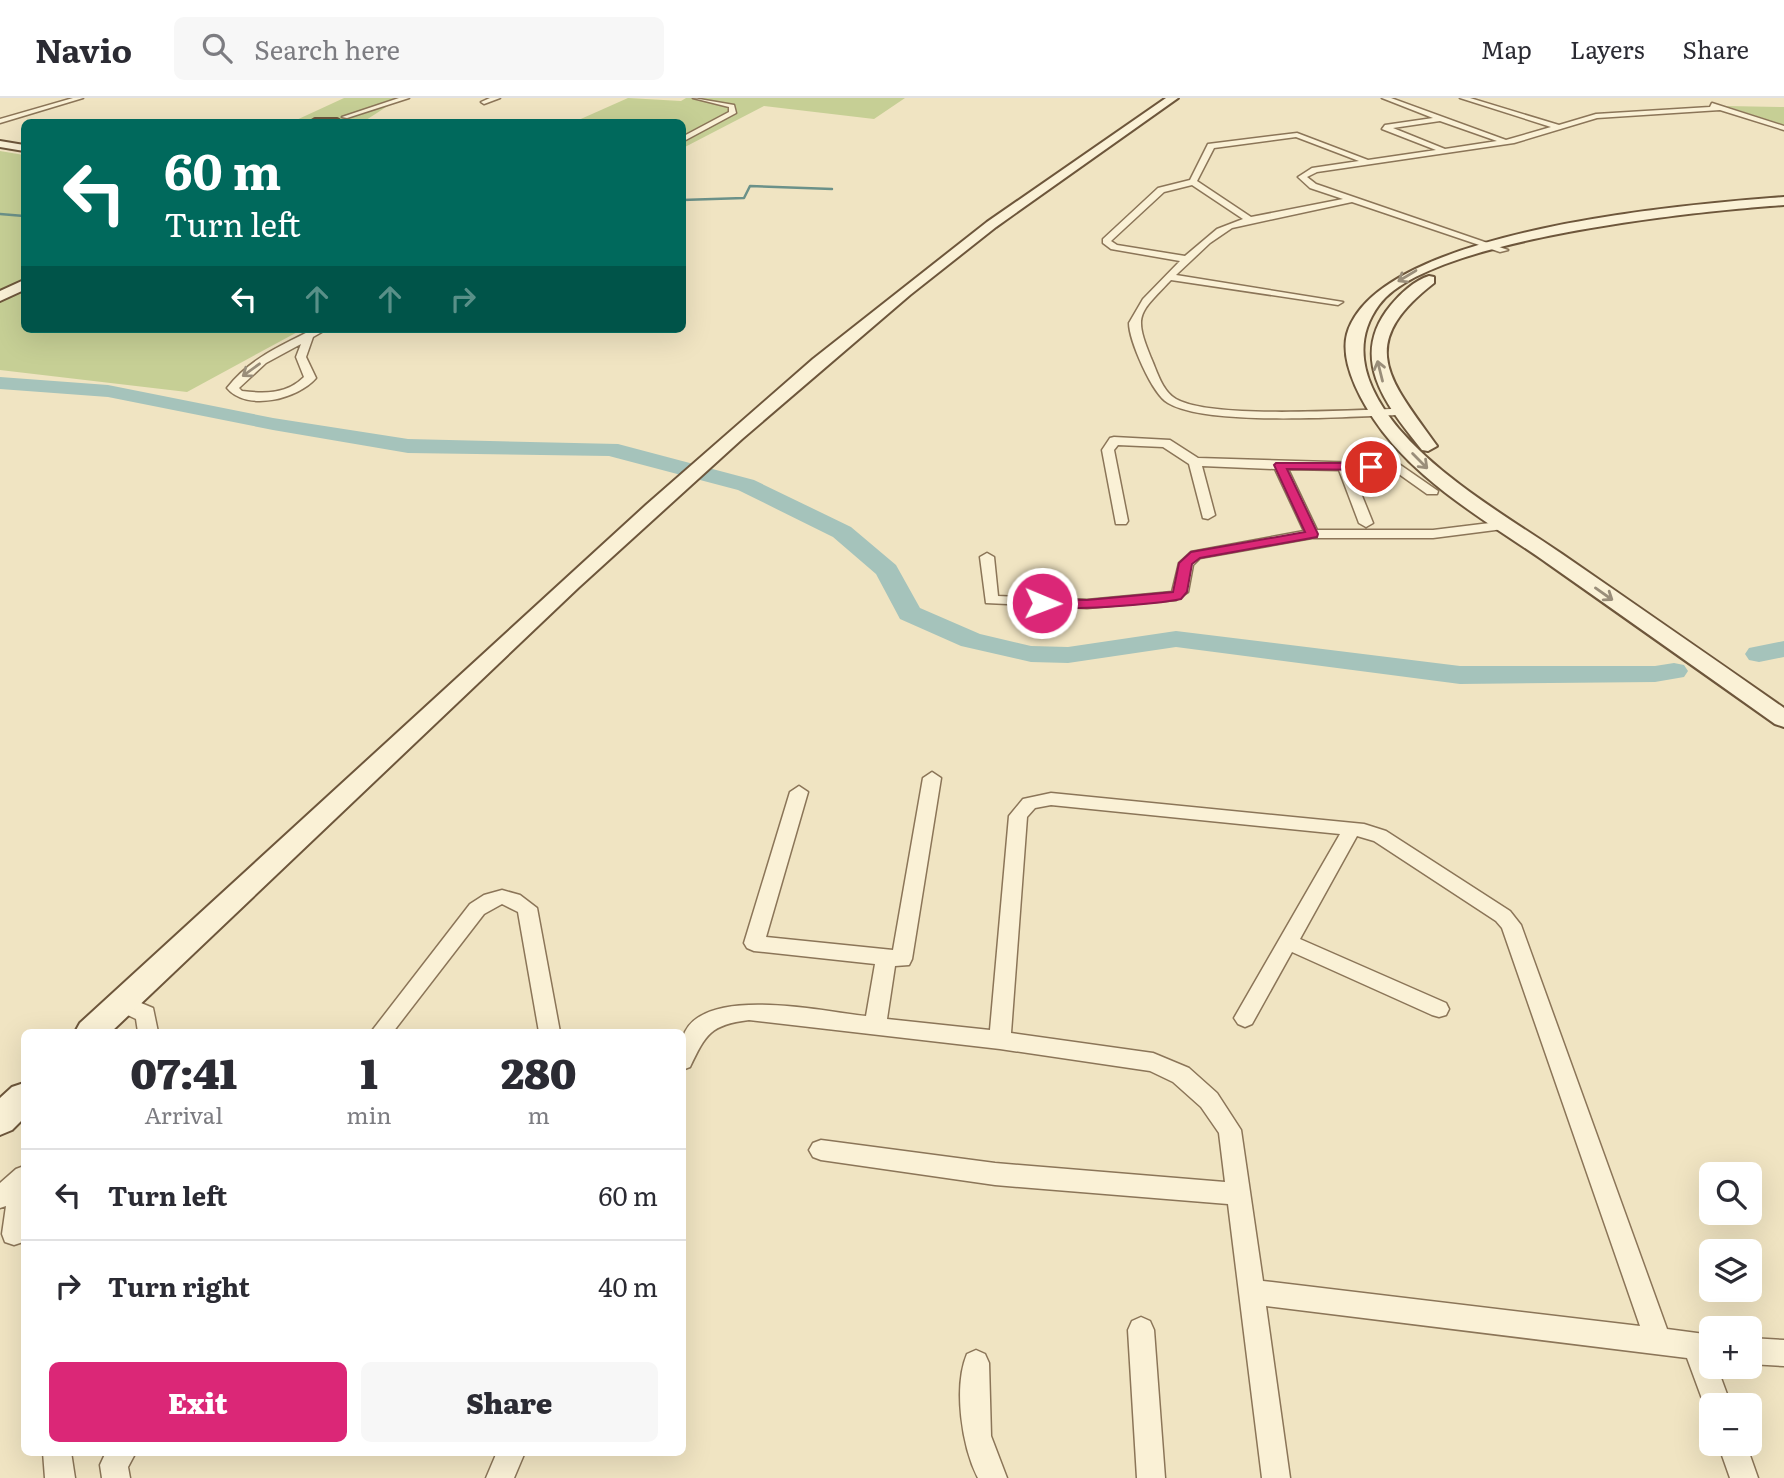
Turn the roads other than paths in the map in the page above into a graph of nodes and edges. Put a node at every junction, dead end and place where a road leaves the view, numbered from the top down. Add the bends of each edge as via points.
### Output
1 (80, 98) edge
2 (379, 98) edge
3 (406, 98) edge
4 (497, 98) edge
5 (696, 98) edge
6 (1174, 98) edge
7 (1385, 98) edge
8 (1463, 98) edge
9 (1695, 98) edge
10 (484, 102) dead end
11 (386, 106) junction
12 (1720, 108) junction
13 (1441, 118) junction
14 (342, 119) edge
15 (345, 119) edge
16 (0, 121) edge
17 (1558, 127) junction
18 (1784, 128) edge
19 (686, 138) edge
20 (0, 141) edge
21 (1505, 142) junction
22 (21, 144) edge
23 (1445, 151) junction
24 (1366, 161) junction
25 (1193, 182) junction
26 (1351, 200) junction
27 (1784, 201) edge
28 (1784, 207) edge
29 (1250, 220) junction
30 (1495, 248) junction
31 (1185, 259) junction
32 (21, 272) edge
33 (1171, 277) junction
34 (0, 283) edge
35 (21, 286) edge
36 (0, 297) edge
37 (1338, 302) dead end
38 (313, 333) edge
39 (309, 335) junction
40 (1378, 412) junction
41 (1401, 412) junction
42 (1195, 462) junction
43 (1280, 465) junction
44 (1344, 466) junction
45 (680, 483) joint
46 (1432, 491) dead end
47 (1208, 514) dead end
48 (1121, 520) dead end
49 (1366, 523) dead end
50 (1506, 525) junction
51 (1312, 534) junction
52 (987, 557) dead end
53 (1784, 698) edge
54 (1784, 719) edge
55 (932, 778) dead end
56 (799, 792) dead end
57 (1352, 829) junction
58 (1288, 942) junction
59 (886, 958) junction
60 (122, 1003) junction
61 (1439, 1009) dead end
62 (1245, 1018) dead end
63 (875, 1026) junction
64 (94, 1029) edge
65 (148, 1029) edge
66 (383, 1029) edge
67 (549, 1029) edge
68 (1000, 1040) junction
69 (686, 1052) edge
70 (21, 1100) edge
71 (0, 1120) edge
72 (821, 1150) dead end
73 (21, 1182) edge
74 (21, 1191) edge
75 (1240, 1194) junction
76 (0, 1198) edge
77 (13, 1236) edge
78 (1254, 1292) junction
79 (1141, 1330) dead end
80 (1659, 1343) junction
81 (1699, 1347) edge
82 (1762, 1352) edge
83 (1784, 1353) edge
84 (976, 1363) dead end
85 (57, 1456) edge
86 (120, 1456) edge
87 (509, 1456) edge
88 (1736, 1456) edge
89 (61, 1478) edge
90 (116, 1478) edge
91 (500, 1478) edge
92 (993, 1478) edge
93 (1151, 1478) edge
94 (1276, 1478) edge
95 (1744, 1478) edge

1 - 16 street
2 - 11 street
2 - 14 street
3 - 11 street
4 - 10 street
5 - 19 street via 732,106 733,113
6 - 45 main road via 998,221
7 - 13 street
8 - 17 street
9 - 12 street
11 - 15 street
12 - 17 street via 1597,117
12 - 18 street
13 - 21 street
13 - 23 street via 1385,127
17 - 21 street
20 - 22 main road
21 - 23 street
23 - 24 street
24 - 25 street via 1303,136 1284,135 1211,146
24 - 26 street via 1315,170 1303,177 1313,186
25 - 29 street
25 - 31 street via 1161,190 1106,241 1114,247
26 - 29 street
26 - 30 street
27 - 30 street via 1715,206 1530,235
28 - 30 main road
29 - 31 street via 1216,232
30 -> 40 street via 1417,270 1388,286 1370,304 1360,325 1354,358
41 -> 30 main road via 1383,382 1377,359 1381,328 1409,292
31 - 33 street
32 - 34 street
33 - 37 street
33 - 40 street via 1138,310 1133,323 1164,395 1174,403 1211,411
35 - 36 street
38 - 39 street
39 -> 39 street via 243,373 233,388 239,394 268,397 304,385 310,377 302,357
40 - 41 street
40 -> 50 street via 1432,472
41 - 53 street via 1456,471
42 - 43 street
42 - 47 street
42 - 48 street via 1166,443 1114,441 1108,450
43 - 44 street
43 - 51 street
44 - 46 street via 1399,468
44 - 49 street
45 - 60 street
50 - 51 street via 1423,536
50 -> 54 street
51 - 52 street via 1196,555 1186,563 1181,592 1176,596 1113,603 991,600
55 - 59 street via 902,959
56 - 59 street via 754,943
57 - 58 street
57 - 68 street via 1051,799 1029,803 1018,816
57 - 80 street via 1380,836 1511,925
58 - 61 street
58 - 62 street
59 - 63 street
60 - 64 street
60 - 65 street via 146,1014
63 - 68 street
63 - 69 street via 750,1012 715,1016 696,1031
66 - 67 street via 477,909 493,896 510,896 527,908
68 - 75 street via 1153,1062 1181,1075 1209,1100 1230,1129
70 - 71 street
72 - 75 street via 995,1174
73 - 76 street
74 - 77 street
75 - 78 street
78 - 80 street
78 - 94 street
79 - 93 street
80 - 81 street
82 - 83 street
84 - 92 street via 979,1453
85 - 89 street
86 - 90 street via 114,1465
87 - 91 street
88 - 95 street

